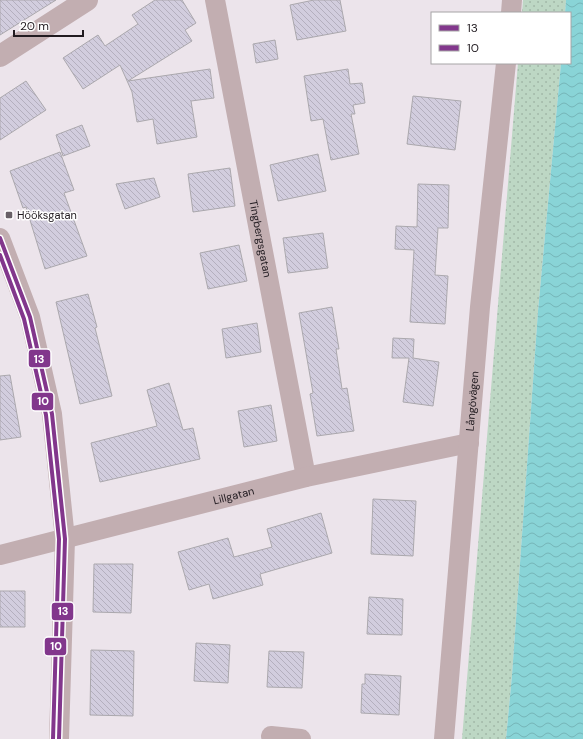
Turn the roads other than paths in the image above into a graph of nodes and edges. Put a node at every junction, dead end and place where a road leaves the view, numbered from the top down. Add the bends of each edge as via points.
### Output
1 (88, 0) edge
2 (215, 0) edge
3 (512, 0) edge
4 (511, 12) edge
5 (0, 56) edge
6 (506, 64) edge
7 (0, 238) edge
8 (469, 442) junction
9 (306, 477) junction
10 (65, 539) junction
11 (0, 555) edge
12 (271, 736) dead end
13 (58, 739) edge
14 (301, 739) edge
15 (444, 739) edge

1 - 5 street
2 - 9 street, Tingbergsgatan
3 - 4 street
6 - 8 street, Långövägen via 480,307
7 - 10 street via 30,317 52,414
8 - 9 street, Lillgatan
8 - 15 street, Långövägen
9 - 10 street, Lillgatan
10 - 11 street, Lillgatan
10 - 13 street
12 - 14 street

